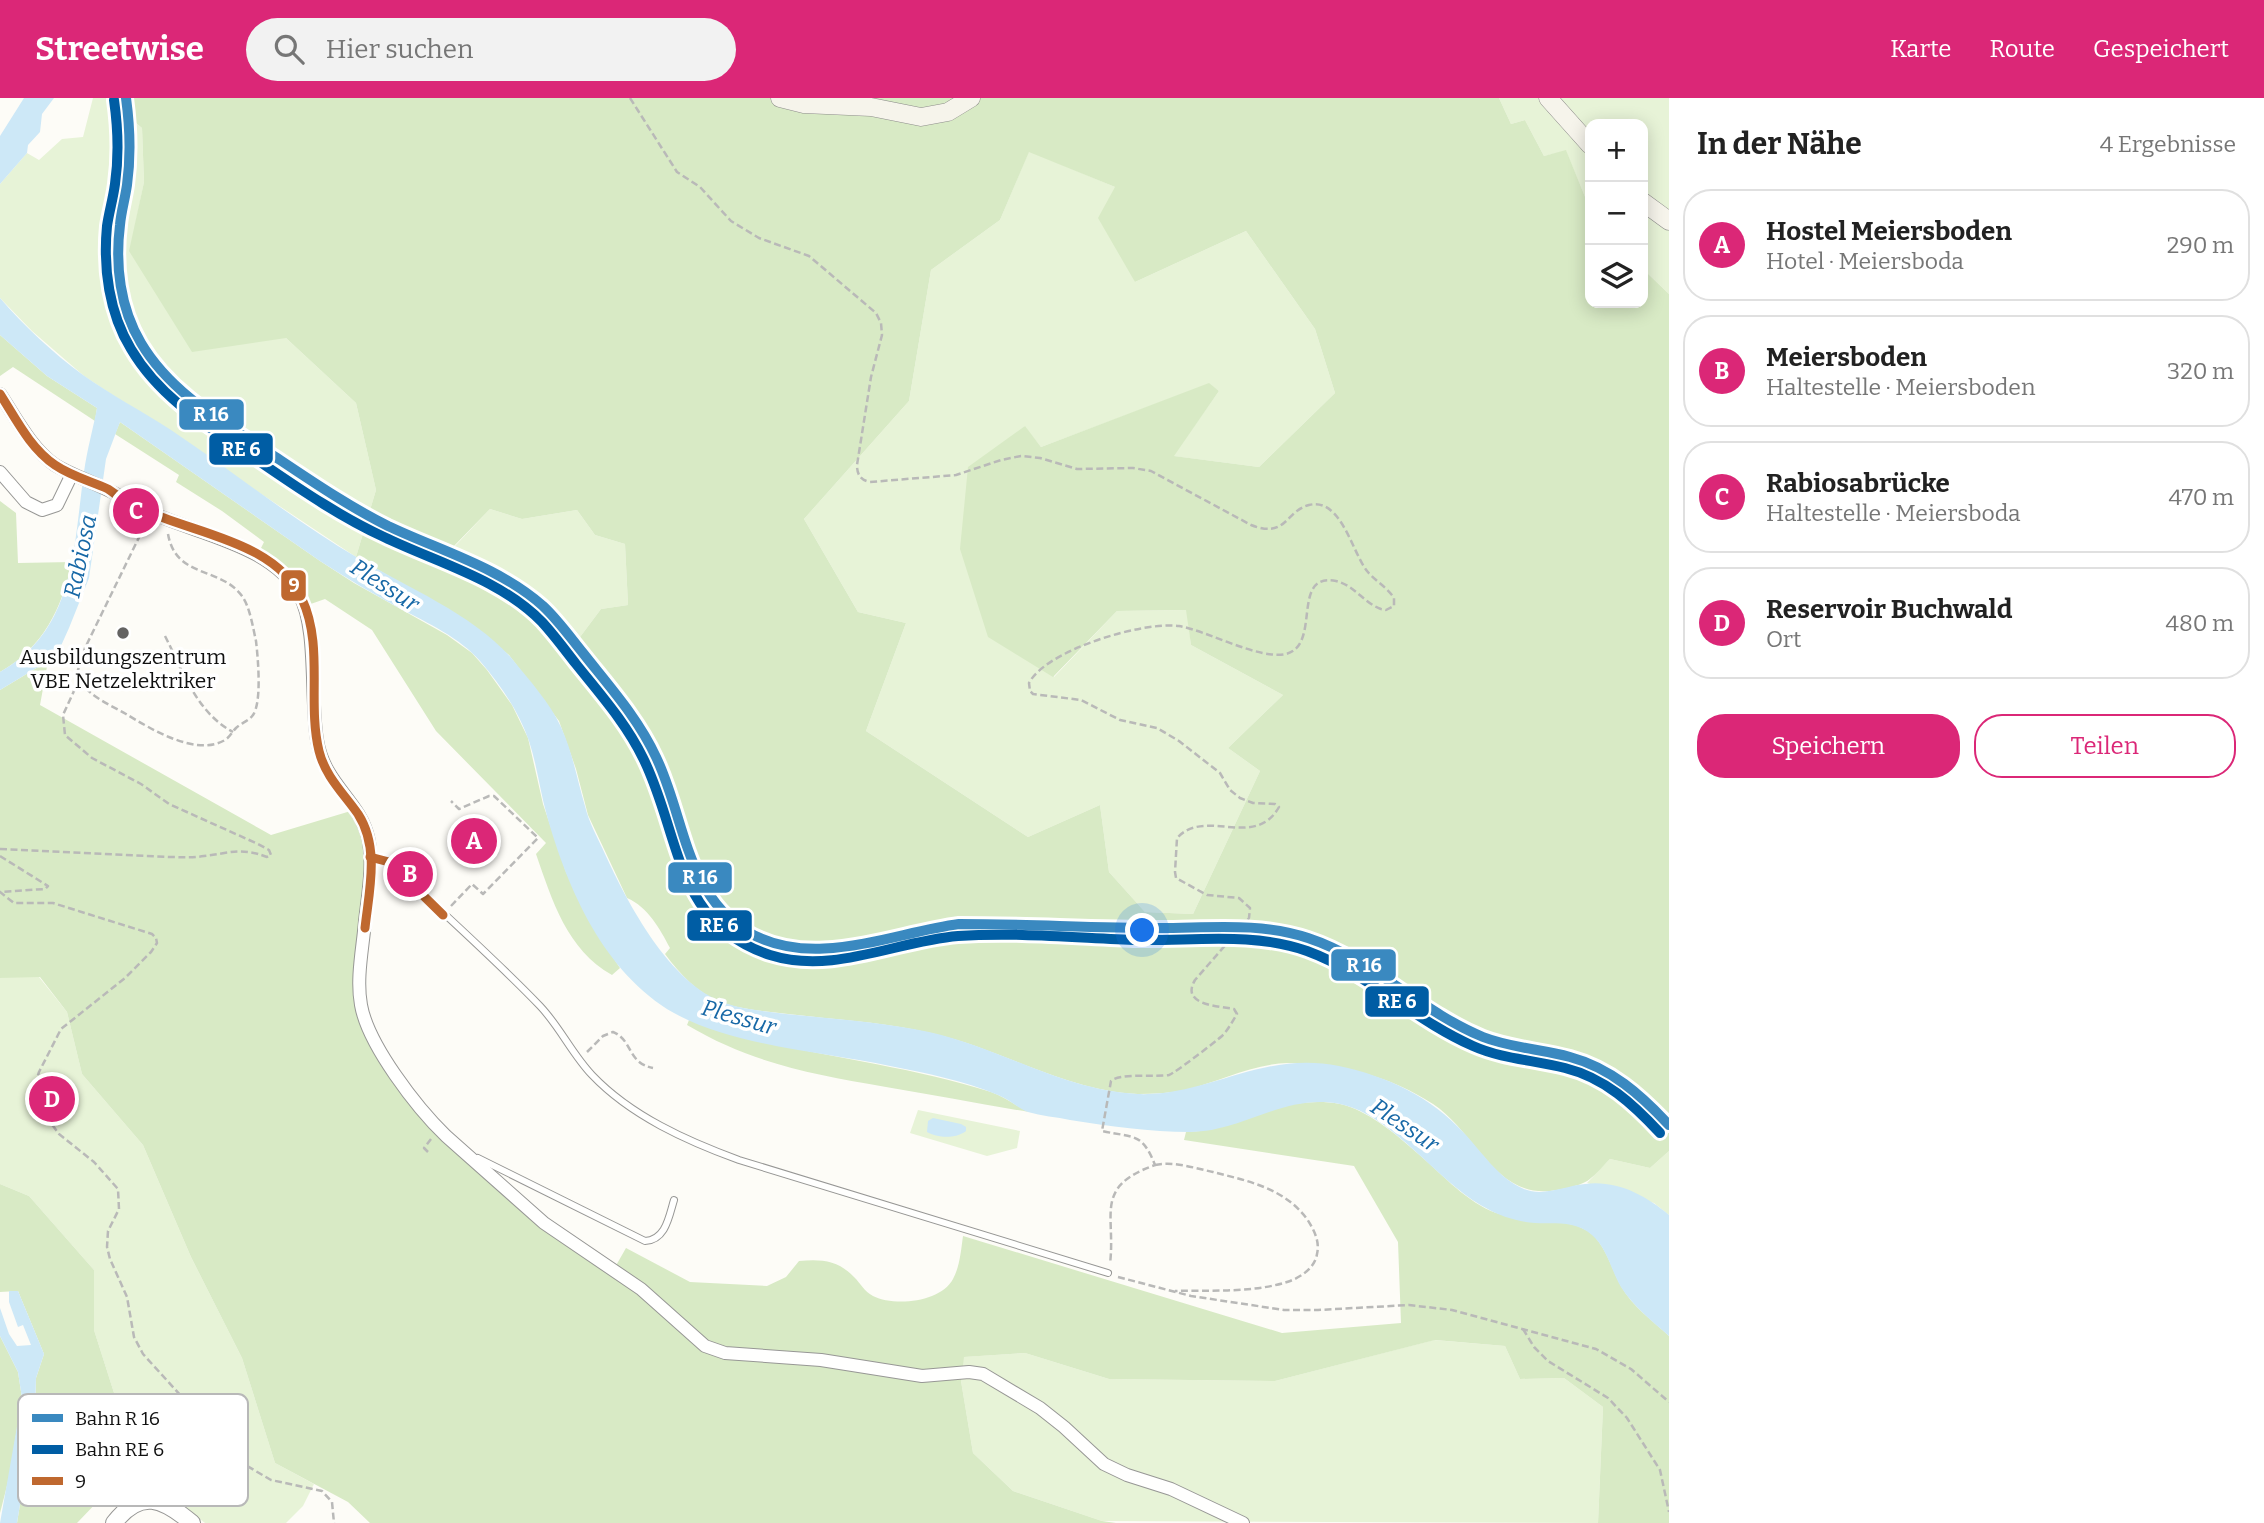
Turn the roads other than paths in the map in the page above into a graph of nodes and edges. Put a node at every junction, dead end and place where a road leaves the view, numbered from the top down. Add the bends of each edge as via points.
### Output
1 (780, 98) edge
2 (971, 98) edge
3 (1548, 98) edge
4 (1585, 139) edge
5 (1648, 206) edge
6 (1669, 221) edge
7 (0, 394) edge
8 (0, 472) edge
9 (75, 475) junction
10 (370, 857) junction
11 (458, 1146) junction
12 (674, 1200) dead end
13 (1108, 1273) road end
14 (132, 1506) edge
15 (170, 1506) edge
16 (114, 1523) edge
17 (192, 1523) edge
18 (1242, 1523) edge

1 - 2 main road via 921,117 948,112
3 - 4 main road
5 - 6 main road
7 - 9 street via 43,454
8 - 9 street via 26,502 42,510 57,505
9 - 10 street via 151,513 257,555 283,573 299,592 308,620 321,758 362,823
10 - 11 street via 359,993 368,1030 421,1107
10 - 13 lane via 389,862 539,1004 590,1072 621,1100 702,1146
11 - 12 lane via 645,1241 661,1234
11 - 18 street via 544,1223 642,1289 705,1346 725,1353 821,1360 922,1376 983,1374 1040,1408 1104,1464
14 - 16 street
15 - 17 street

